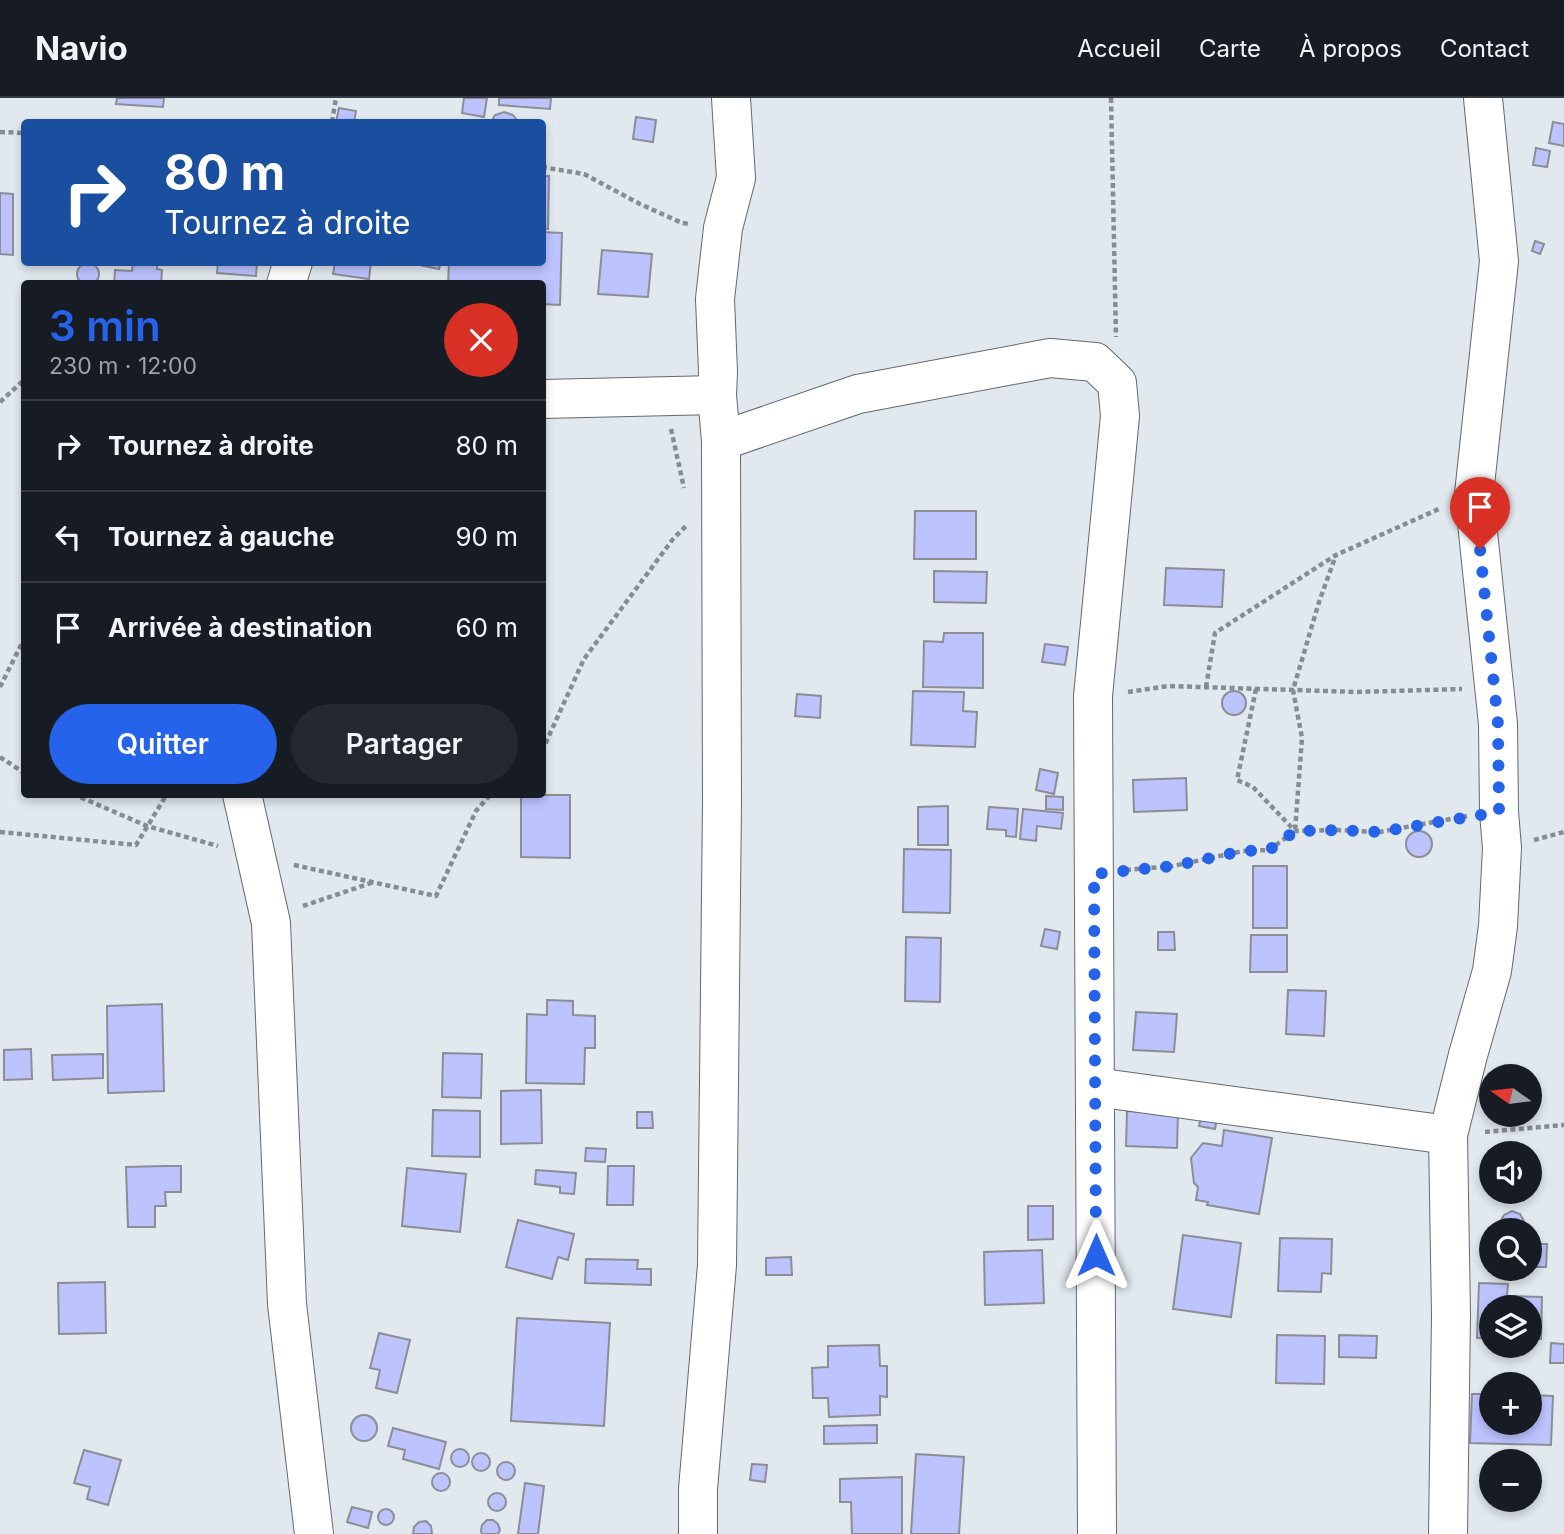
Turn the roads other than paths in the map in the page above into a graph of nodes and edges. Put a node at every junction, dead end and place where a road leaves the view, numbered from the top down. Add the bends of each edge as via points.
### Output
1 (731, 98) edge
2 (1483, 98) edge
3 (717, 395) junction
4 (546, 399) edge
5 (721, 441) junction
6 (243, 798) edge
7 (1095, 1087) junction
8 (1448, 1135) junction
9 (314, 1534) edge
10 (698, 1534) edge
11 (1097, 1534) edge
12 (1448, 1534) edge

1 - 3 street via 736,178 723,228 715,299
2 - 8 street via 1499,261 1474,494 1498,724 1502,861 1492,971
3 - 4 street
3 - 5 street
5 - 7 street via 858,394 1050,358 1095,362 1117,383 1120,416 1093,696
5 - 10 street via 717,1265
6 - 9 street via 270,917 287,1304
7 - 8 street
7 - 11 street
8 - 12 street

